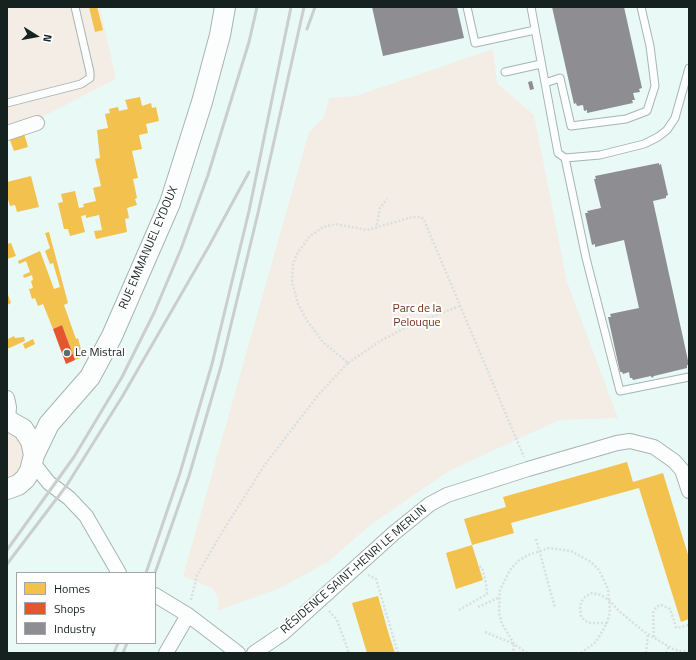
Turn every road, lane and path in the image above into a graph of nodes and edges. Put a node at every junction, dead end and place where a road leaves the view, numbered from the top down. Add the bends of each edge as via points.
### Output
1 (75, 7) edge
2 (225, 7) edge
3 (467, 7) edge
4 (531, 7) edge
5 (641, 7) edge
6 (535, 30) junction
7 (541, 64) junction
8 (689, 68) edge
9 (505, 72) dead end
10 (545, 83) junction
11 (7, 103) edge
12 (37, 123) dead end
13 (7, 133) edge
14 (565, 158) junction
15 (387, 199) dead end
16 (376, 229) junction
17 (460, 306) junction
18 (348, 363) junction
19 (689, 377) edge
20 (7, 398) edge
21 (13, 423) edge
22 (49, 424) junction
23 (34, 459) junction
24 (528, 468) junction
25 (49, 483) junction
26 (12, 487) edge
27 (689, 491) edge
28 (536, 539) dead end
29 (539, 550) junction
30 (479, 566) dead end
31 (354, 569) junction
32 (117, 572) edge
33 (156, 596) edge
34 (499, 598) junction
35 (320, 600) junction
36 (610, 601) junction
37 (478, 607) dead end
38 (555, 608) dead end
39 (460, 610) dead end
40 (188, 615) junction
41 (607, 623) junction
42 (689, 625) edge
43 (485, 632) dead end
44 (648, 634) junction
45 (654, 637) junction
46 (514, 644) junction
47 (670, 646) junction
48 (689, 650) edge
49 (166, 653) edge
50 (238, 653) edge
51 (254, 653) edge
52 (349, 653) edge
53 (398, 653) edge
54 (513, 653) edge
55 (527, 653) edge
56 (581, 653) edge
57 (646, 653) edge
58 (666, 653) edge

1 - 11 lane via 90,78 81,84
2 - 22 street, RUE EMMANUEL EYDOUX via 202,102 170,203 112,336 90,377
3 - 6 lane via 475,43
4 - 6 lane
5 - 10 lane via 650,46 655,86 647,111 626,119 571,126 560,78
6 - 7 lane
7 - 9 lane
7 - 10 lane
8 - 14 lane via 675,118 658,138 600,155
10 - 14 lane via 558,152
12 - 13 street
14 - 19 lane via 586,258 620,391
15 - 16 path via 380,208
16 - 17 path via 413,217 421,217
16 - 18 path via 360,230 336,224 323,228 302,245 293,264 292,282 295,294 308,322 323,342
17 - 18 path via 413,324 382,340
17 - 24 path
18 - 40 path via 292,427 246,494 197,575
20 - 21 street
21 - 22 street
21 - 23 street via 31,441
22 - 23 street, RUE EMMANUEL EYDOUX
23 - 25 street
23 - 26 street, RUE EMMANUEL EYDOUX via 30,471
24 - 27 street, RÉSIDENCE SAINT-HENRI LE MERLIN via 617,443 636,442 654,447 674,461 682,470
24 - 31 street, RÉSIDENCE SAINT-HENRI LE MERLIN via 447,495 430,504
25 - 26 street via 38,481
25 - 32 street via 69,498 86,516
28 - 29 path
29 - 34 path via 528,555 510,570 504,579
29 - 36 path via 555,548 571,551 591,562 604,579
29 - 38 path
30 - 39 path via 482,568 487,594
31 - 35 street, RÉSIDENCE SAINT-HENRI LE MERLIN
31 - 53 path via 376,579
33 - 40 street
34 - 37 path
34 - 46 path via 502,624
35 - 51 street, RÉSIDENCE SAINT-HENRI LE MERLIN via 282,634
35 - 52 path via 337,620
36 - 41 path
36 - 41 path via 592,593 581,602 580,609 581,616 590,623
36 - 44 path
40 - 49 street
40 - 50 street
41 - 56 path via 596,642
42 - 45 path via 677,628 670,609 662,605 656,607 653,613
43 - 46 path
44 - 45 path
44 - 57 path
45 - 47 path
46 - 54 path
46 - 55 path
47 - 48 path via 679,651
47 - 58 path

